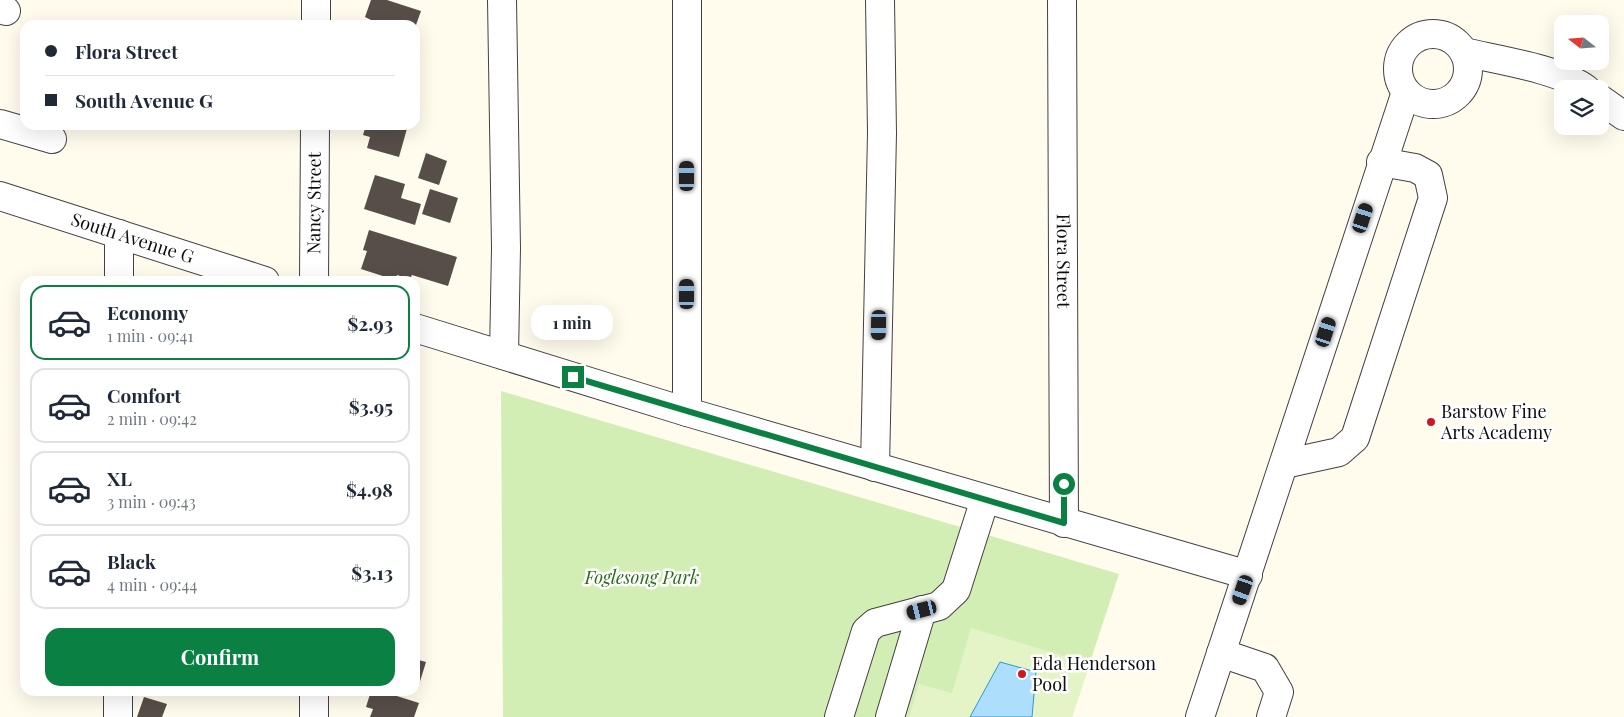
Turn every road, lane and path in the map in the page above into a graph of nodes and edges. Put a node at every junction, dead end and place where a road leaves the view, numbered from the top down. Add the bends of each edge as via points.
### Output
1 (316, 0) edge
2 (502, 0) edge
3 (687, 0) edge
4 (880, 0) edge
5 (1062, 0) edge
6 (316, 20) edge
7 (1464, 52) junction
8 (1570, 80) edge
9 (1406, 92) junction
10 (1609, 105) edge
11 (1624, 116) edge
12 (0, 124) edge
13 (20, 130) edge
14 (21, 130) edge
15 (315, 130) edge
16 (52, 139) dead end
17 (1381, 162) junction
18 (0, 196) edge
19 (119, 234) junction
20 (119, 276) edge
21 (249, 276) edge
22 (314, 276) edge
23 (420, 330) edge
24 (504, 355) junction
25 (687, 412) junction
26 (1284, 464) junction
27 (875, 467) junction
28 (985, 500) junction
29 (1064, 523) junction
30 (1248, 575) junction
31 (922, 610) junction
32 (1221, 653) junction
33 (118, 696) edge
34 (314, 696) edge
35 (118, 717) edge
36 (314, 717) edge
37 (839, 717) edge
38 (890, 717) edge
39 (1200, 717) edge
40 (1271, 717) edge

1 - 6 street
2 - 24 street via 506,248
3 - 25 street
4 - 27 street via 882,133
5 - 29 street, Flora Street
7 - 8 street
7 - 9 street via 1468,75 1457,95 1448,102 1425,104
7 - 9 street via 1457,43 1442,35 1424,34 1413,40 1405,48 1398,70
9 - 17 street
10 - 11 street
12 - 13 street
14 - 16 street
15 - 22 street, Nancy Street
17 - 26 street
17 - 26 street via 1415,168 1428,175 1432,198 1364,410 1355,438 1339,452
18 - 19 street, South Avenue G
19 - 20 street
19 - 21 street, South Avenue G
23 - 24 street
24 - 25 street
25 - 27 street
26 - 30 street
27 - 28 street
28 - 29 street
28 - 31 street via 956,590 939,606
29 - 30 street
30 - 32 street
31 - 37 street via 875,623 866,631
31 - 38 street
32 - 39 street
32 - 40 street via 1265,668 1279,692
33 - 35 street
34 - 36 street

